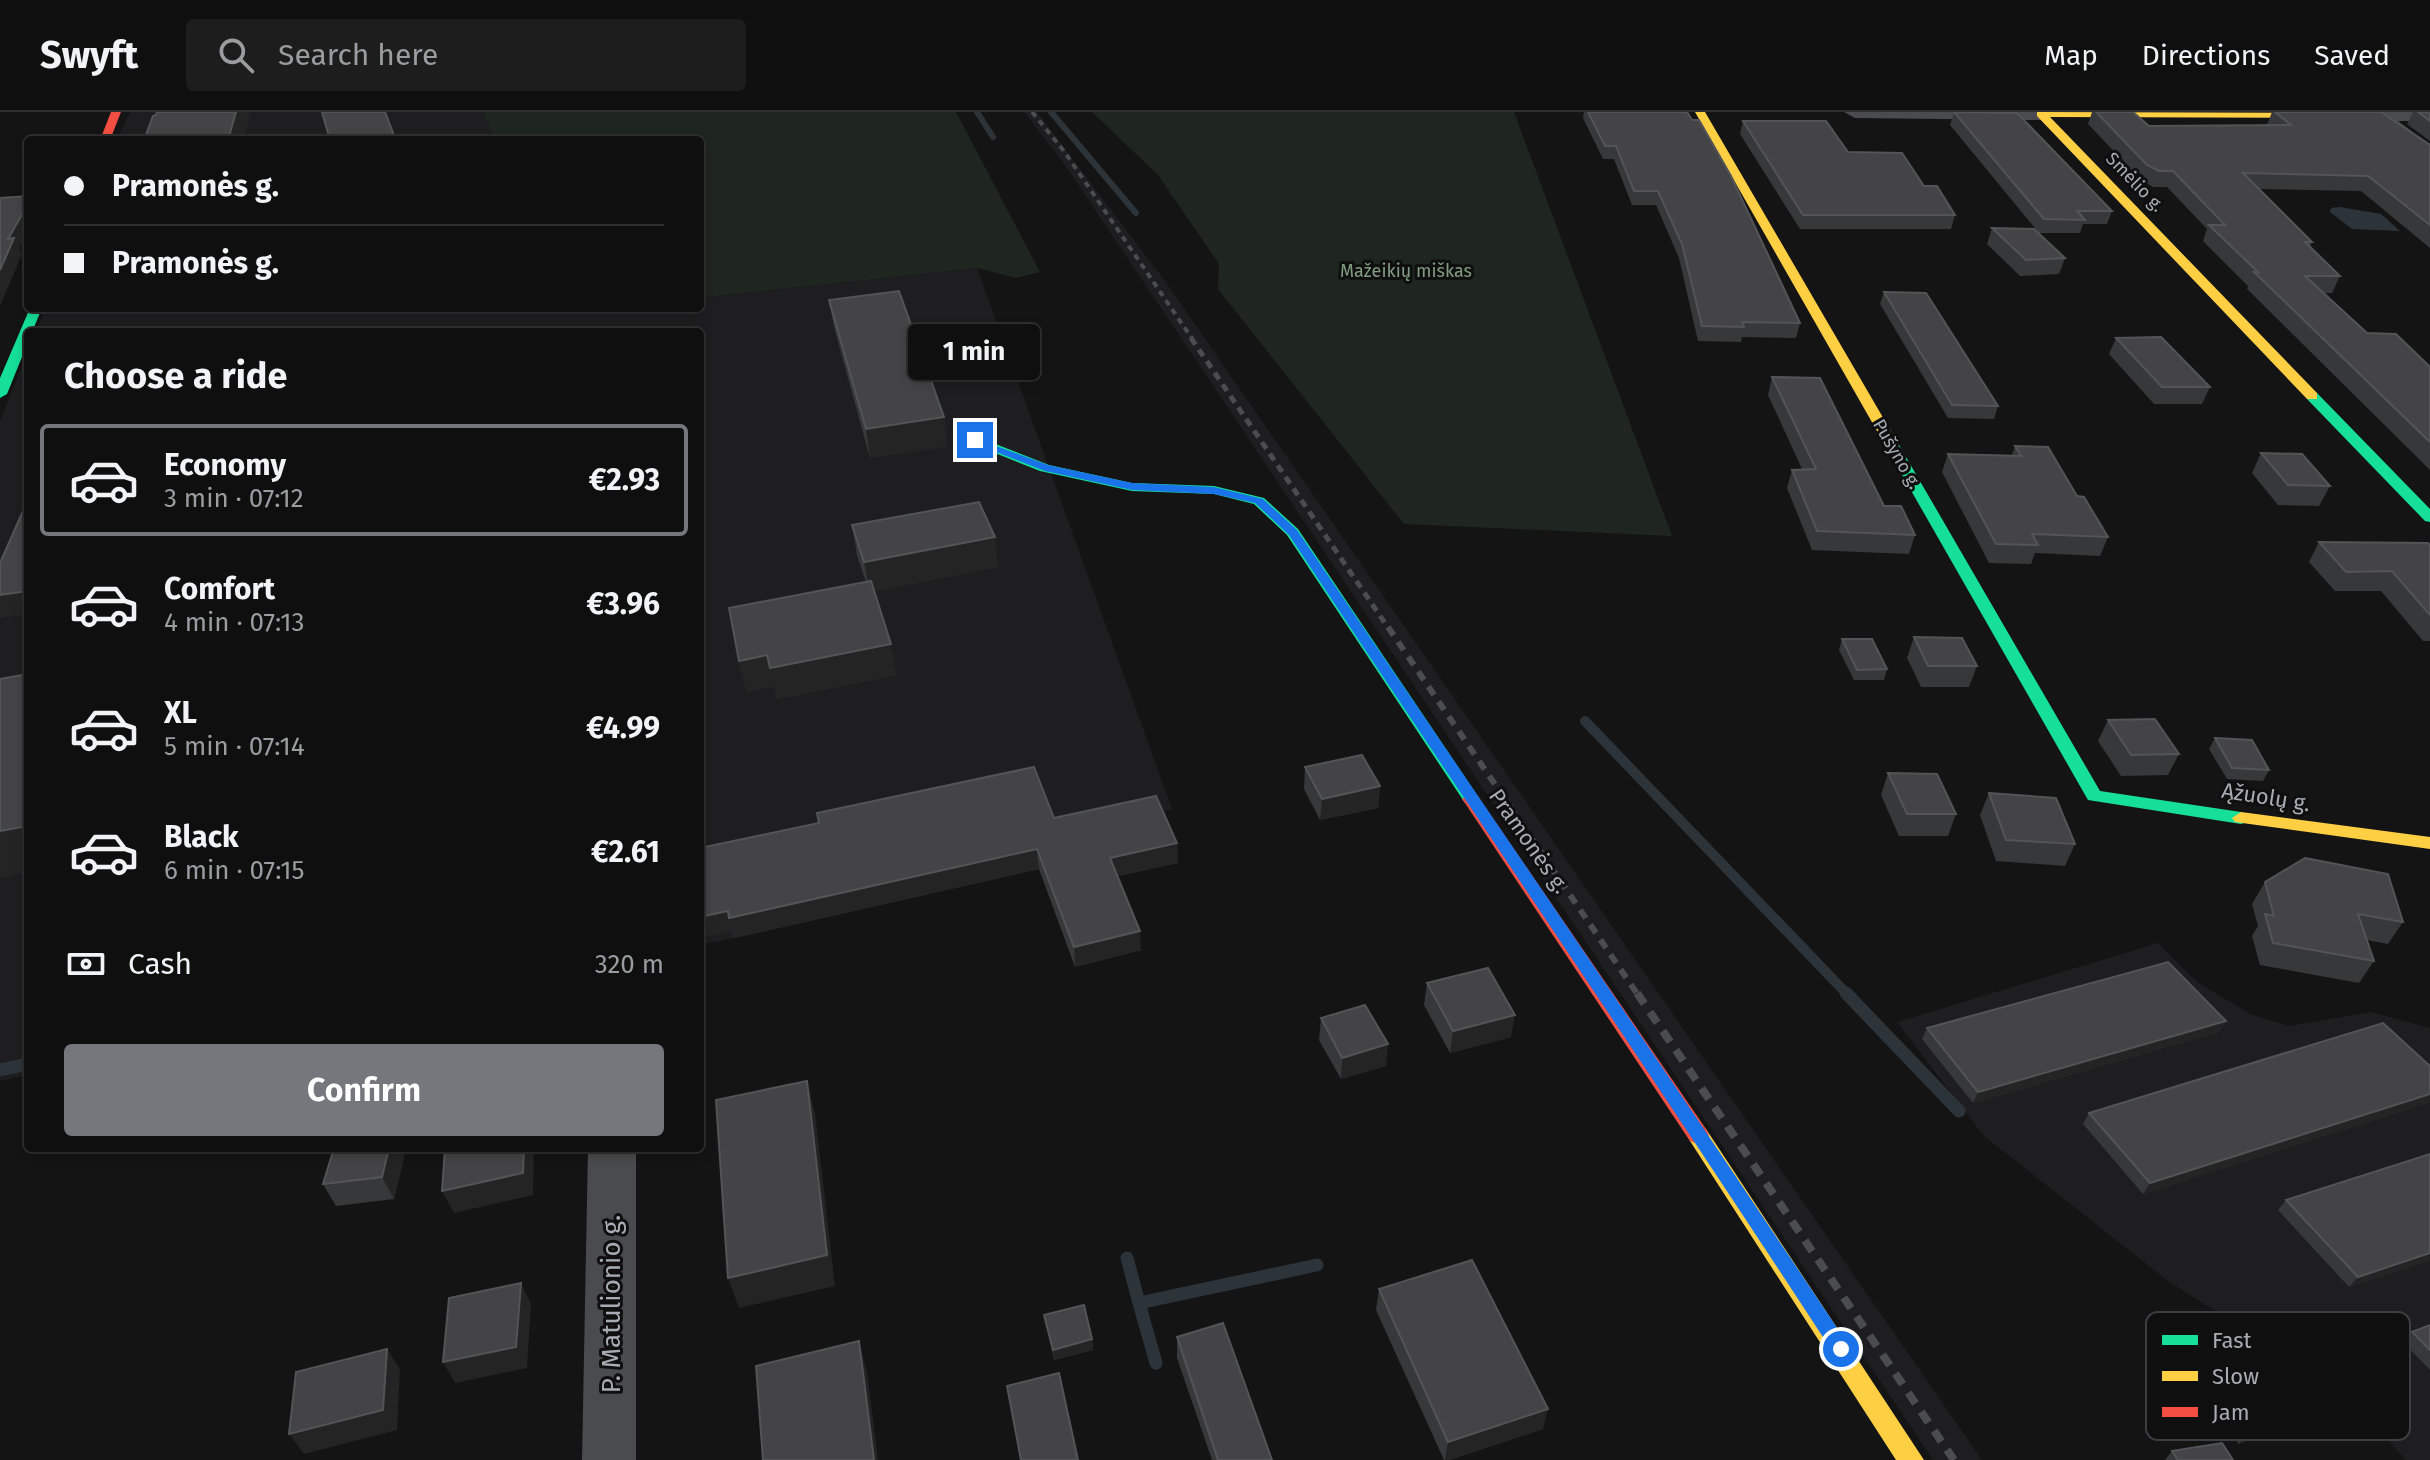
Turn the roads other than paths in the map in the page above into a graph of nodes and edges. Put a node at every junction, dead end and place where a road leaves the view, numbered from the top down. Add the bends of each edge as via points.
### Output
1 (116, 112) edge
2 (1700, 112) edge
3 (1855, 112) edge
4 (2041, 114) edge
5 (2375, 115) junction
6 (2430, 115) edge
7 (107, 136) edge
8 (2430, 155) edge
9 (24, 337) edge
10 (0, 394) edge
11 (975, 440) dead end
12 (2430, 518) edge
13 (2094, 796) joint
14 (2430, 843) edge
15 (612, 1152) edge
16 (609, 1460) edge
17 (1911, 1460) edge

1 - 7 street
2 - 13 street, Pušyno g.
3 - 4 street
4 - 5 street
4 - 12 street, Smėlio g.
5 - 6 street
5 - 8 street
9 - 10 street
11 - 17 street, Pramonės g. via 1045,468 1132,487 1214,490 1259,501 1293,532 1670,1089
13 - 14 street, Ąžuolų g.
15 - 16 street, P. Matulionio g.

